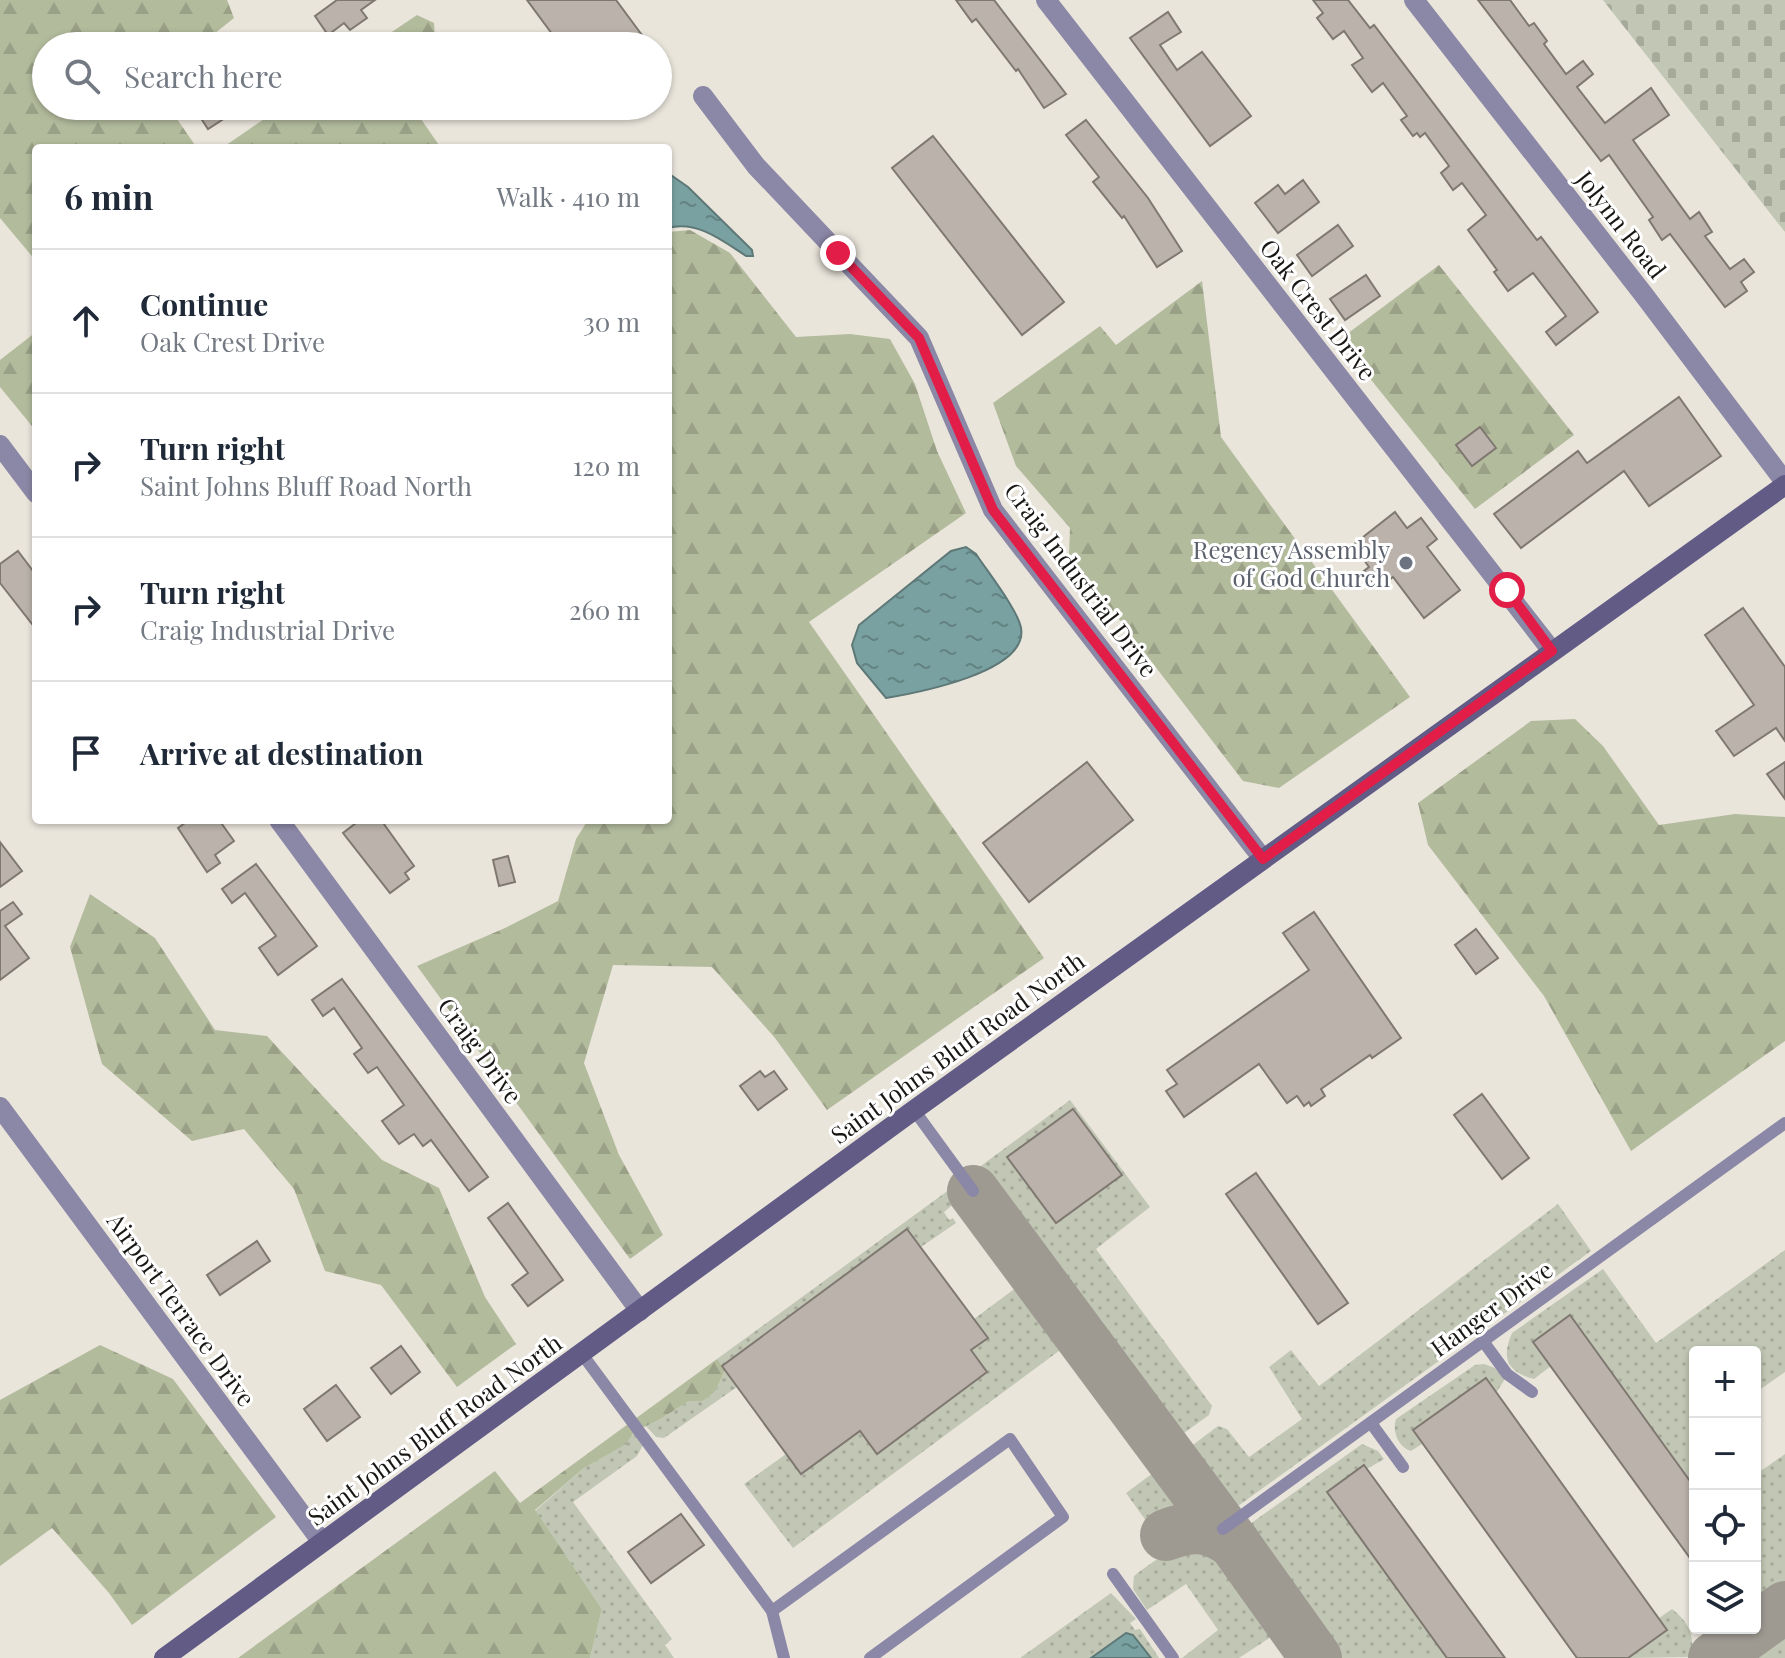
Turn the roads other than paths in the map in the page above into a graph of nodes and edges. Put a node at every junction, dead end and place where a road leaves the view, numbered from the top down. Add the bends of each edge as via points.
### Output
1 (1046, 0) edge
2 (1414, 0) edge
3 (703, 96) dead end
4 (0, 445) edge
5 (1785, 484) edge
6 (32, 488) edge
7 (1552, 651) junction
8 (284, 824) edge
9 (1263, 859) junction
10 (0, 1107) edge
11 (914, 1110) junction
12 (1785, 1123) edge
13 (973, 1191) dead end
14 (640, 1311) junction
15 (1483, 1341) junction
16 (582, 1354) junction
17 (1532, 1392) dead end
18 (1371, 1423) junction
19 (1403, 1467) dead end
20 (1223, 1529) dead end
21 (322, 1542) junction
22 (1113, 1574) dead end
23 (772, 1611) junction
24 (164, 1658) edge
25 (784, 1658) edge
26 (870, 1658) edge
27 (1173, 1658) edge

1 - 7 street, Oak Crest Drive
2 - 5 street, Jolynn Road
3 - 9 street, Craig Industrial Drive via 756,166 919,338 993,510
4 - 6 street
5 - 7 main road, Saint Johns Bluff Road North
7 - 9 main road, Saint Johns Bluff Road North
8 - 14 street, Craig Drive
9 - 11 main road, Saint Johns Bluff Road North
10 - 21 street, Airport Terrace Drive
11 - 13 lane
11 - 14 main road, Saint Johns Bluff Road North
12 - 15 lane, Hanger Drive
14 - 16 main road, Saint Johns Bluff Road North
15 - 17 lane via 1507,1374
15 - 18 lane, Hanger Drive
16 - 21 main road, Saint Johns Bluff Road North
16 - 23 lane
18 - 19 lane
18 - 20 lane, Hanger Drive
21 - 24 main road, Saint Johns Bluff Road North
22 - 27 lane
23 - 25 lane
23 - 26 lane via 1010,1439 1063,1517

